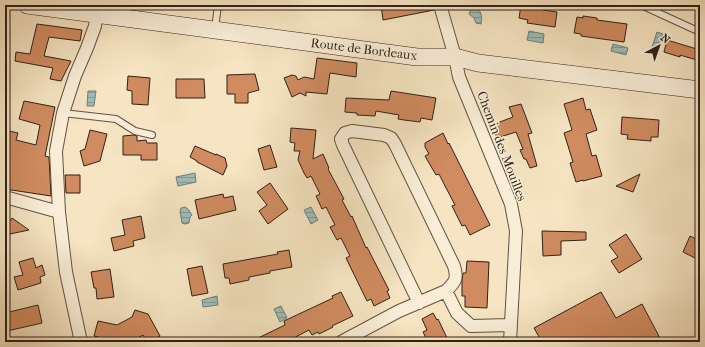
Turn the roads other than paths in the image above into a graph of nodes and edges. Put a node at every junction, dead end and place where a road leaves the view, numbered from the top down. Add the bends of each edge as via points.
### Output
1 (27, 5) edge
2 (218, 5) edge
3 (440, 5) edge
4 (641, 5) edge
5 (98, 9) edge
6 (215, 30) junction
7 (700, 32) edge
8 (455, 57) junction
9 (700, 90) edge
10 (62, 113) junction
11 (152, 135) dead end
12 (5, 197) edge
13 (59, 212) junction
14 (446, 291) junction
15 (419, 303) junction
16 (511, 325) junction
17 (81, 342) edge
18 (341, 342) edge
19 (510, 342) edge

1 - 5 main road, Route de Bordeaux
2 - 6 lane
3 - 8 street, Chemin des Mouilles
4 - 7 lane
5 - 6 main road, Route de Bordeaux
5 - 10 street via 95,26
6 - 8 main road, Route de Bordeaux via 417,57
8 - 9 main road, Route de Bordeaux via 478,63
8 - 16 street, Chemin des Mouilles via 459,77 510,204 516,231
10 - 11 lane via 116,119 136,131
10 - 13 street via 56,151
12 - 13 street
13 - 17 street via 66,272
14 - 15 street
14 - 15 street via 454,283 454,266 395,144 391,138 384,135 352,131 345,134 341,139 343,145
14 - 16 street via 457,313 471,326
15 - 18 street
16 - 19 street, Chemin des Mouilles

